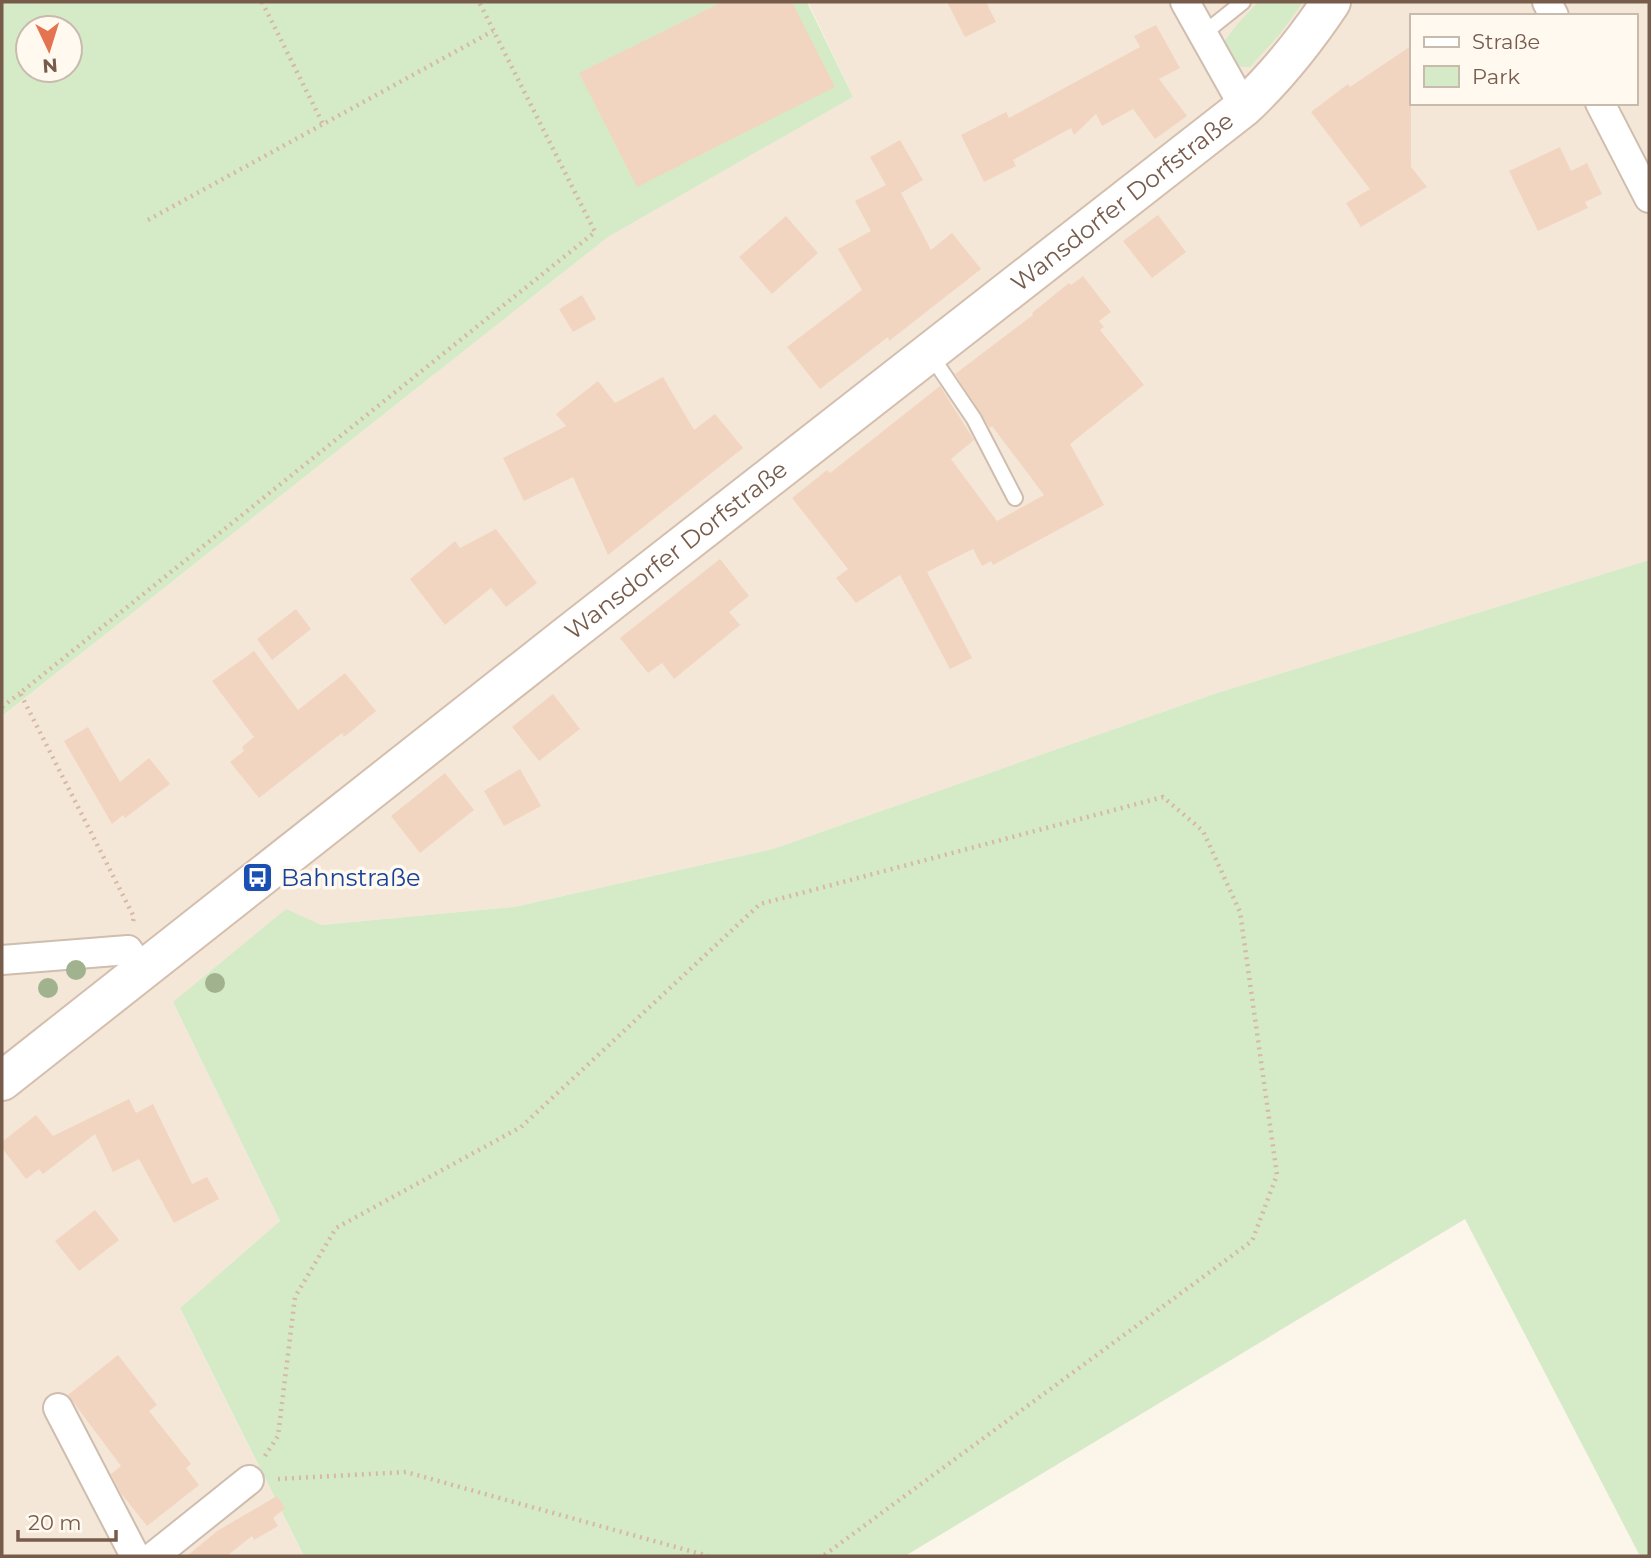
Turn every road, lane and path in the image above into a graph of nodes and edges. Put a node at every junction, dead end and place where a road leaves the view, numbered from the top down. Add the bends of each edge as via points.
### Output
1 (262, 2) edge
2 (479, 2) edge
3 (1185, 2) edge
4 (1243, 2) edge
5 (1331, 2) edge
6 (494, 31) junction
7 (1203, 34) junction
8 (1601, 105) edge
9 (1244, 107) junction
10 (323, 124) junction
11 (1649, 198) edge
12 (148, 220) dead end
13 (929, 353) junction
14 (1015, 498) dead end
15 (20, 693) junction
16 (2, 707) edge
17 (2, 960) edge
18 (135, 960) junction
19 (2, 1081) edge
20 (58, 1408) dead end
21 (249, 1480) junction
22 (135, 1556) edge
23 (154, 1556) edge
24 (708, 1556) edge
25 (823, 1556) edge

1 - 10 path
2 - 6 path
3 - 7 street
4 - 7 lane
5 - 9 street, Wansdorfer Dorfstraße via 1279,73
6 - 10 path
6 - 15 path via 595,232
7 - 9 street
8 - 11 street
9 - 13 street, Wansdorfer Dorfstraße
10 - 12 path
13 - 14 lane via 974,419
13 - 18 street, Wansdorfer Dorfstraße
15 - 16 path
15 - 18 path via 134,917
17 - 18 street
18 - 19 street, Wansdorfer Dorfstraße
20 - 22 street
21 - 23 street
21 - 24 path via 406,1472
21 - 25 path via 278,1436 295,1297 335,1228 521,1127 760,904 1163,797 1203,831 1240,912 1277,1175 1252,1241

